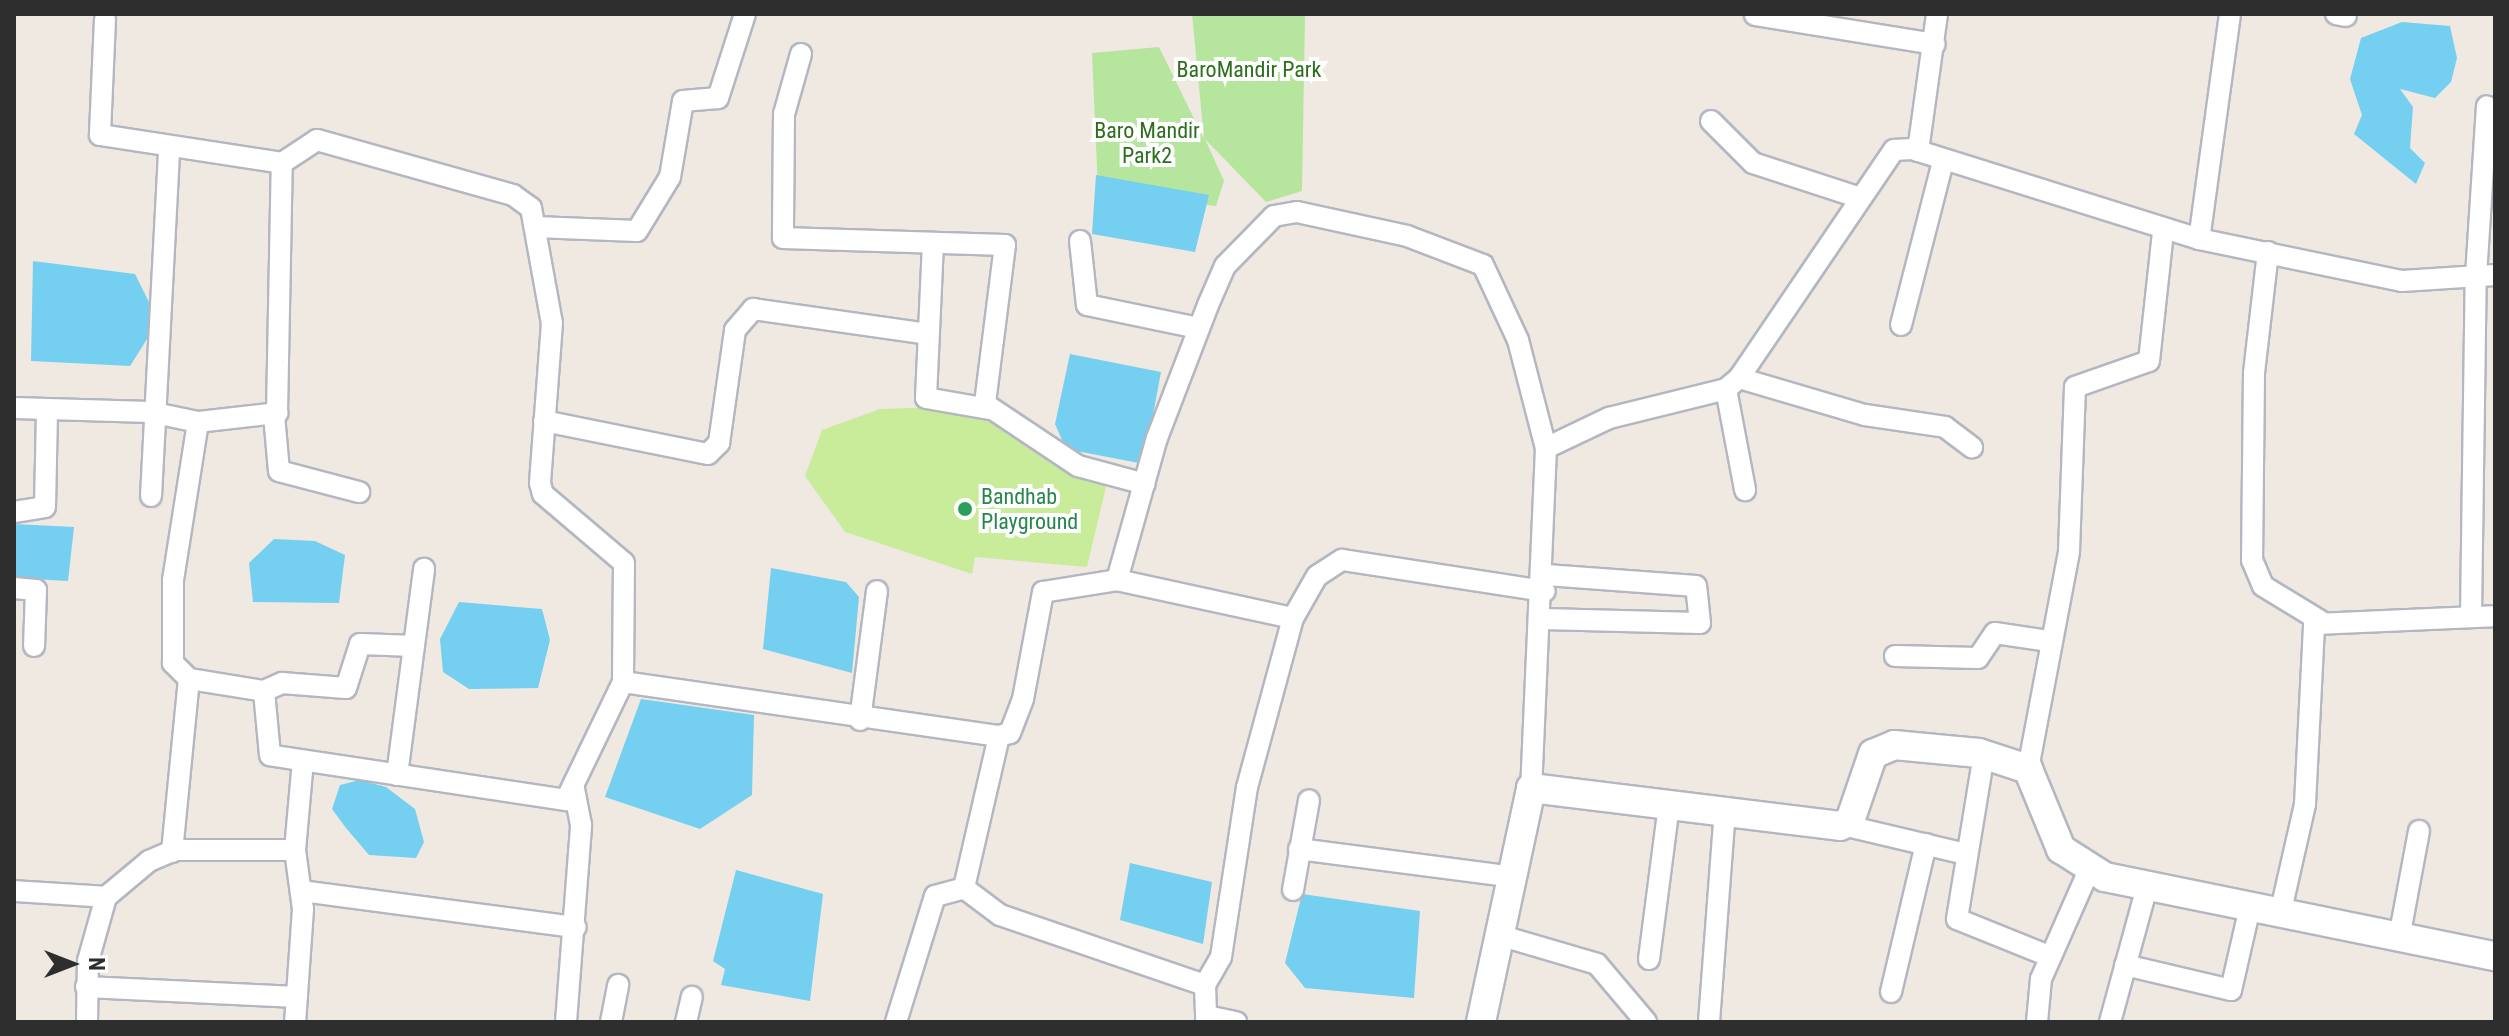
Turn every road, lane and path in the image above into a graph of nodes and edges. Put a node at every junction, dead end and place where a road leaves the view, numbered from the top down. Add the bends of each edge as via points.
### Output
1 (745, 14) edge
2 (1937, 14) edge
3 (2230, 14) edge
4 (1755, 15) edge
5 (105, 19) dead end
6 (1935, 44) junction
7 (801, 54) dead end
8 (2487, 106) dead end
9 (1711, 121) dead end
10 (169, 147) junction
11 (1918, 151) junction
12 (1943, 162) junction
13 (282, 163) junction
14 (1857, 197) junction
15 (535, 227) junction
16 (2163, 232) junction
17 (2199, 239) junction
18 (1080, 241) dead end
19 (933, 243) junction
20 (2268, 252) junction
21 (2485, 275) edge
22 (1901, 325) dead end
23 (1198, 328) junction
24 (928, 334) junction
25 (1732, 383) junction
26 (14, 408) edge
27 (47, 409) junction
28 (989, 409) junction
29 (150, 412) junction
30 (274, 415) junction
31 (544, 421) junction
32 (198, 422) junction
33 (1972, 447) dead end
34 (1546, 448) junction
35 (1145, 484) junction
36 (1745, 490) dead end
37 (359, 492) dead end
38 (151, 496) dead end
39 (14, 512) edge
40 (424, 569) dead end
41 (1117, 580) junction
42 (1546, 583) junction
43 (14, 588) edge
44 (877, 591) dead end
45 (2471, 615) junction
46 (2495, 616) edge
47 (1293, 618) junction
48 (1543, 619) junction
49 (2319, 620) junction
50 (2049, 641) junction
51 (34, 646) dead end
52 (414, 646) junction
53 (1895, 656) dead end
54 (189, 679) junction
55 (623, 682) junction
56 (264, 691) junction
57 (860, 720) junction
58 (999, 736) junction
59 (1984, 754) junction
60 (303, 761) junction
61 (2028, 769) junction
62 (397, 775) junction
63 (1531, 788) junction
64 (574, 789) junction
65 (1309, 800) dead end
66 (1669, 804) junction
67 (1725, 811) junction
68 (1843, 825) junction
69 (2419, 831) dead end
70 (1926, 844) junction
71 (1299, 849) junction
72 (295, 850) junction
73 (172, 852) junction
74 (1966, 854) junction
75 (2089, 870) junction
76 (1515, 877) junction
77 (2148, 883) junction
78 (964, 888) junction
79 (1293, 890) dead end
80 (14, 891) edge
81 (301, 891) junction
82 (106, 897) junction
83 (2251, 903) junction
84 (2281, 910) junction
85 (576, 927) junction
86 (1502, 936) junction
87 (2399, 938) junction
88 (2495, 956) edge
89 (2051, 957) junction
90 (1649, 959) dead end
91 (2125, 965) junction
92 (618, 985) dead end
93 (1205, 985) junction
94 (86, 987) junction
95 (1891, 992) dead end
96 (297, 997) junction
97 (692, 997) dead end
98 (1206, 1019) edge
99 (87, 1022) edge
100 (295, 1022) edge
101 (566, 1022) edge
102 (611, 1022) edge
103 (686, 1022) edge
104 (896, 1022) edge
105 (1236, 1022) edge
106 (1481, 1022) edge
107 (1646, 1022) edge
108 (1709, 1022) edge
109 (2037, 1022) edge
110 (2110, 1022) edge

1 - 15 street via 718,98 683,101 670,177 637,231
2 - 6 street
3 - 17 street
4 - 6 street
5 - 10 street via 100,135
6 - 11 street
7 - 19 street via 784,114 783,238
8 - 21 street
9 - 14 street via 1753,163
10 - 13 street
10 - 29 street
11 - 12 street
11 - 14 street via 1886,154
12 - 16 street
12 - 22 street
13 - 15 street via 328,138 513,195 531,208
13 - 30 street
14 - 25 street
15 - 31 street via 551,306
16 - 17 street
16 - 50 street via 2149,361 2076,384 2069,551
17 - 20 street
18 - 23 street via 1087,305
19 - 24 street
19 - 28 street via 1007,247
20 - 21 street via 2402,281
20 - 49 street via 2254,373 2252,560 2272,594
21 - 45 street
23 - 34 street via 1225,266 1274,216 1297,212 1407,236 1488,269 1523,353
23 - 35 street
24 - 28 street via 926,398
24 - 31 street via 753,309 735,330 719,443 708,454
25 - 33 street via 1865,415 1945,427
25 - 34 street via 1609,418
25 - 36 street
26 - 27 street
27 - 29 street
27 - 39 street via 45,507
28 - 35 street via 1078,466
29 - 32 street
29 - 38 street
30 - 32 street
30 - 37 street via 279,471
31 - 55 street via 543,494 624,563
32 - 54 street via 168,638 173,663
34 - 42 street
35 - 41 street
40 - 52 street
41 - 47 street
41 - 58 street via 1043,592 1023,699 1010,733
42 - 47 street via 1342,560 1317,576
42 - 48 street
42 - 48 street via 1696,586 1700,623
43 - 51 street via 36,590
44 - 57 street
45 - 46 street
45 - 49 street
47 - 93 street via 1247,787 1221,957
48 - 63 street
49 - 84 street via 2305,804
50 - 53 street via 1995,633 1978,658
50 - 61 street
52 - 56 street via 360,644 346,688 282,683
52 - 62 street
54 - 56 street
54 - 73 street
55 - 57 street
55 - 64 street
56 - 60 street via 267,753
57 - 58 street
58 - 78 street
59 - 61 street
59 - 68 street via 1894,745 1877,750
59 - 74 street
60 - 62 street
60 - 72 street
61 - 75 street via 2051,833
62 - 64 street via 566,800
63 - 66 street
63 - 76 street
64 - 85 street via 581,816
65 - 71 street
66 - 67 street
66 - 90 street
67 - 68 street
67 - 108 street
68 - 70 street
69 - 87 street
70 - 74 street
70 - 95 street
71 - 76 street
71 - 79 street
72 - 73 street via 208,845
72 - 81 street
73 - 82 street
74 - 89 street via 1956,903 1961,924
75 - 77 street
75 - 89 street
76 - 86 street
77 - 83 street
77 - 91 street
78 - 93 street via 1000,915
78 - 104 street via 935,896
80 - 82 street
81 - 85 street
81 - 96 street
82 - 94 street
83 - 84 street
83 - 91 street via 2231,990
84 - 87 street
85 - 101 street
86 - 106 street
86 - 107 street via 1597,964
87 - 88 street
89 - 109 street
91 - 110 street
92 - 102 street
93 - 98 street
94 - 96 street
94 - 99 street
96 - 100 street
97 - 103 street
98 - 105 street

